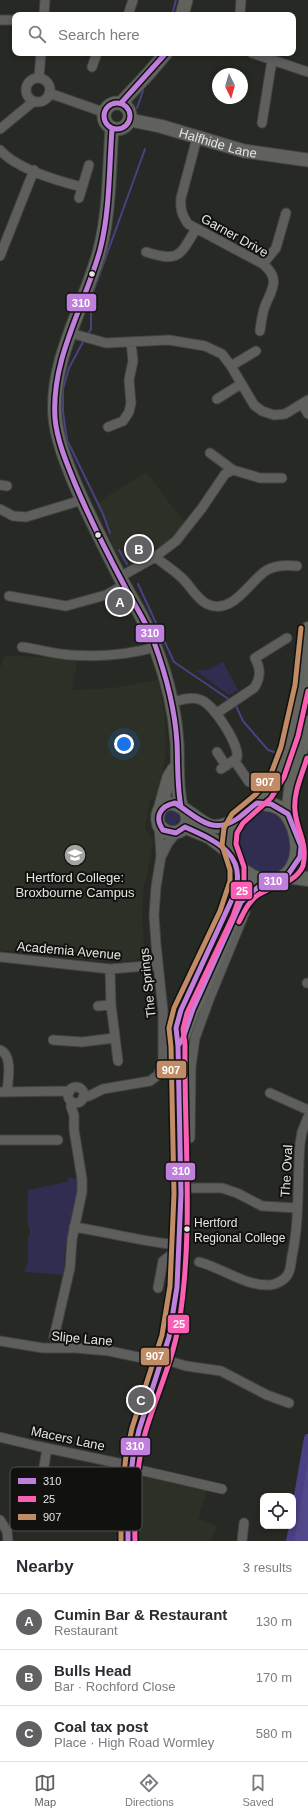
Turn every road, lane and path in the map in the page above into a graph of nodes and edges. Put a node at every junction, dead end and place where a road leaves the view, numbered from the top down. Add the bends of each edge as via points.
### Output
1 (45, 0) edge
2 (133, 0) edge
3 (186, 0) edge
4 (241, 0) edge
5 (44, 12) edge
6 (129, 12) edge
7 (183, 12) edge
8 (240, 12) edge
9 (0, 20) edge
10 (12, 20) edge
11 (41, 56) edge
12 (96, 56) edge
13 (163, 56) edge
14 (261, 56) edge
15 (272, 60) junction
16 (92, 66) dead end
17 (308, 72) edge
18 (39, 78) junction
19 (49, 93) junction
20 (34, 101) junction
21 (121, 103) junction
22 (104, 112) junction
23 (130, 120) junction
24 (262, 123) dead end
25 (0, 128) edge
26 (112, 129) junction
27 (197, 138) junction
28 (0, 150) edge
29 (308, 160) edge
30 (88, 165) dead end
31 (34, 170) junction
32 (82, 187) junction
33 (79, 198) dead end
34 (286, 213) dead end
35 (196, 229) junction
36 (2, 245) edge
37 (146, 252) dead end
38 (0, 256) edge
39 (263, 264) junction
40 (260, 331) dead end
41 (76, 335) junction
42 (131, 342) junction
43 (256, 351) dead end
44 (231, 366) junction
45 (241, 384) junction
46 (217, 399) dead end
47 (305, 402) edge
48 (308, 414) edge
49 (108, 428) dead end
50 (210, 453) dead end
51 (233, 470) junction
52 (282, 478) dead end
53 (82, 500) junction
54 (0, 509) edge
55 (155, 556) junction
56 (297, 566) dead end
57 (122, 581) junction
58 (9, 596) dead end
59 (308, 629) edge
60 (287, 638) dead end
61 (22, 647) dead end
62 (156, 647) junction
63 (307, 656) edge
64 (171, 703) junction
65 (217, 713) junction
66 (308, 722) edge
67 (294, 751) junction
68 (217, 752) dead end
69 (234, 760) junction
70 (176, 764) junction
71 (249, 782) dead end
72 (257, 803) junction
73 (182, 805) junction
74 (160, 809) junction
75 (288, 814) junction
76 (235, 821) junction
77 (159, 826) junction
78 (180, 830) junction
79 (229, 852) junction
80 (304, 852) edge
81 (161, 856) junction
82 (237, 866) junction
83 (286, 876) junction
84 (308, 879) edge
85 (270, 882) junction
86 (245, 912) dead end
87 (0, 957) edge
88 (158, 965) junction
89 (110, 969) junction
90 (196, 978) junction
91 (206, 995) junction
92 (111, 1005) junction
93 (98, 1006) dead end
94 (114, 1038) junction
95 (53, 1040) dead end
96 (178, 1046) junction
97 (0, 1050) edge
98 (118, 1061) dead end
99 (4, 1092) edge
100 (270, 1093) dead end
101 (75, 1097) junction
102 (308, 1110) edge
103 (308, 1116) edge
104 (190, 1138) dead end
105 (0, 1140) edge
106 (58, 1140) dead end
107 (181, 1188) junction
108 (297, 1208) junction
109 (74, 1227) junction
110 (169, 1244) dead end
111 (179, 1254) junction
112 (198, 1262) dead end
113 (158, 1288) dead end
114 (54, 1337) dead end
115 (0, 1341) edge
116 (162, 1361) junction
117 (289, 1403) dead end
118 (0, 1437) edge
119 (47, 1448) junction
120 (44, 1467) edge
121 (131, 1467) joint
122 (142, 1470) edge
123 (222, 1489) dead end
124 (0, 1520) edge
125 (244, 1523) dead end
126 (8, 1541) edge
127 (242, 1541) edge

1 - 5 street
2 - 6 street
3 - 7 main road
4 - 8 street
9 - 10 street
11 - 18 street
12 - 16 street
13 - 21 main road
14 - 15 street
15 - 17 street
15 - 24 street
18 - 19 street via 49,85
18 - 20 street via 32,78 26,86 26,94
19 - 20 street via 41,101
19 - 22 street
20 - 25 street
21 - 22 main road via 112,103
21 - 23 main road via 130,111
22 - 26 main road via 104,120
23 - 26 main road via 120,129
23 - 27 main road, Halfhide Lane
26 - 41 main road via 104,228
27 - 29 main road, Halfhide Lane via 244,151
27 - 35 street, Garner Drive via 180,206 188,224
28 - 31 street via 15,162
30 - 32 street
31 - 32 street
31 - 36 street
32 - 33 street
34 - 39 street via 276,248
35 - 37 street via 178,255 173,257
35 - 39 street, Garner Drive
36 - 38 street
39 - 40 street, Garner Drive via 271,272 274,283 265,306
41 - 42 street via 106,343
41 - 53 main road via 58,373 55,416 62,450
42 - 44 street via 169,340 205,346 222,354
42 - 49 street via 133,361 129,380 130,412 123,422
43 - 44 street
44 - 45 street
45 - 46 street
45 - 47 street via 257,408 269,414 285,414
47 - 48 street
50 - 51 street
51 - 52 street via 260,478
51 - 55 street via 225,474 176,541
53 - 54 street via 26,517 13,516
53 - 57 main road
55 - 56 street via 182,578 203,601 216,606 231,602 267,570 281,566
55 - 57 street
57 - 58 street via 106,595 66,606
57 - 62 main road
59 - 63 main road via 304,648
60 - 65 street via 255,658 259,666 258,683 252,690
61 - 62 street via 82,656 125,655
62 - 64 main road
63 - 67 main road via 297,705
64 - 65 street via 193,698 208,704
64 - 70 main road via 177,741
65 - 69 street via 235,745 238,754
66 - 67 main road
67 - 72 main road
67 - 75 main road via 296,770 289,796
68 - 69 street via 224,767
69 - 71 street
70 - 73 main road
70 - 74 main road via 169,777
72 - 75 main road via 271,804
72 - 76 main road
73 - 74 main road via 168,803
73 - 76 main road via 204,824 226,825
73 - 78 main road via 188,819
74 - 77 main road
75 - 80 main road
76 - 79 main road via 228,839
77 - 78 main road via 167,832
77 - 81 street, The Springs
78 - 79 main road via 209,837
78 - 81 street via 168,843
79 - 82 main road
80 - 83 main road
81 - 88 street, The Springs via 154,915
82 - 85 main road via 248,875
82 - 90 main road via 237,886
83 - 84 main road
83 - 85 main road
85 - 91 main road via 254,890 241,902
86 - 91 street
87 - 89 street, Academia Avenue
88 - 89 street, Academia Avenue
88 - 101 street, The Springs via 163,1011 162,1069 150,1081 98,1090 89,1096
89 - 92 street
90 - 91 main road via 196,987
90 - 96 main road via 178,1018 175,1037
91 - 96 main road via 193,1009
91 - 104 street via 191,1067
92 - 93 street
92 - 94 street
94 - 95 street via 82,1042
94 - 98 street
96 - 107 main road
97 - 99 street via 7,1056 8,1063
99 - 101 street via 55,1092
100 - 102 street
101 - 109 street via 78,1108 74,1116 74,1130 82,1179
103 - 108 street, The Oval via 301,1138
105 - 106 street
107 - 108 street via 222,1188 262,1206
107 - 111 main road
108 - 112 street, The Oval via 295,1247 290,1270 281,1281 270,1285 245,1281 214,1266
109 - 110 street
109 - 114 street via 70,1268
111 - 113 street via 172,1254 164,1261
111 - 116 main road via 172,1324
115 - 116 street, Slipe Lane via 42,1348 109,1351
116 - 117 street, Slipe Lane via 221,1371 267,1395
116 - 121 main road via 139,1430
118 - 119 street, Macers Lane
119 - 120 street
119 - 121 street, Macers Lane
122 - 123 street, Macers Lane
124 - 126 street via 7,1531
125 - 127 street

